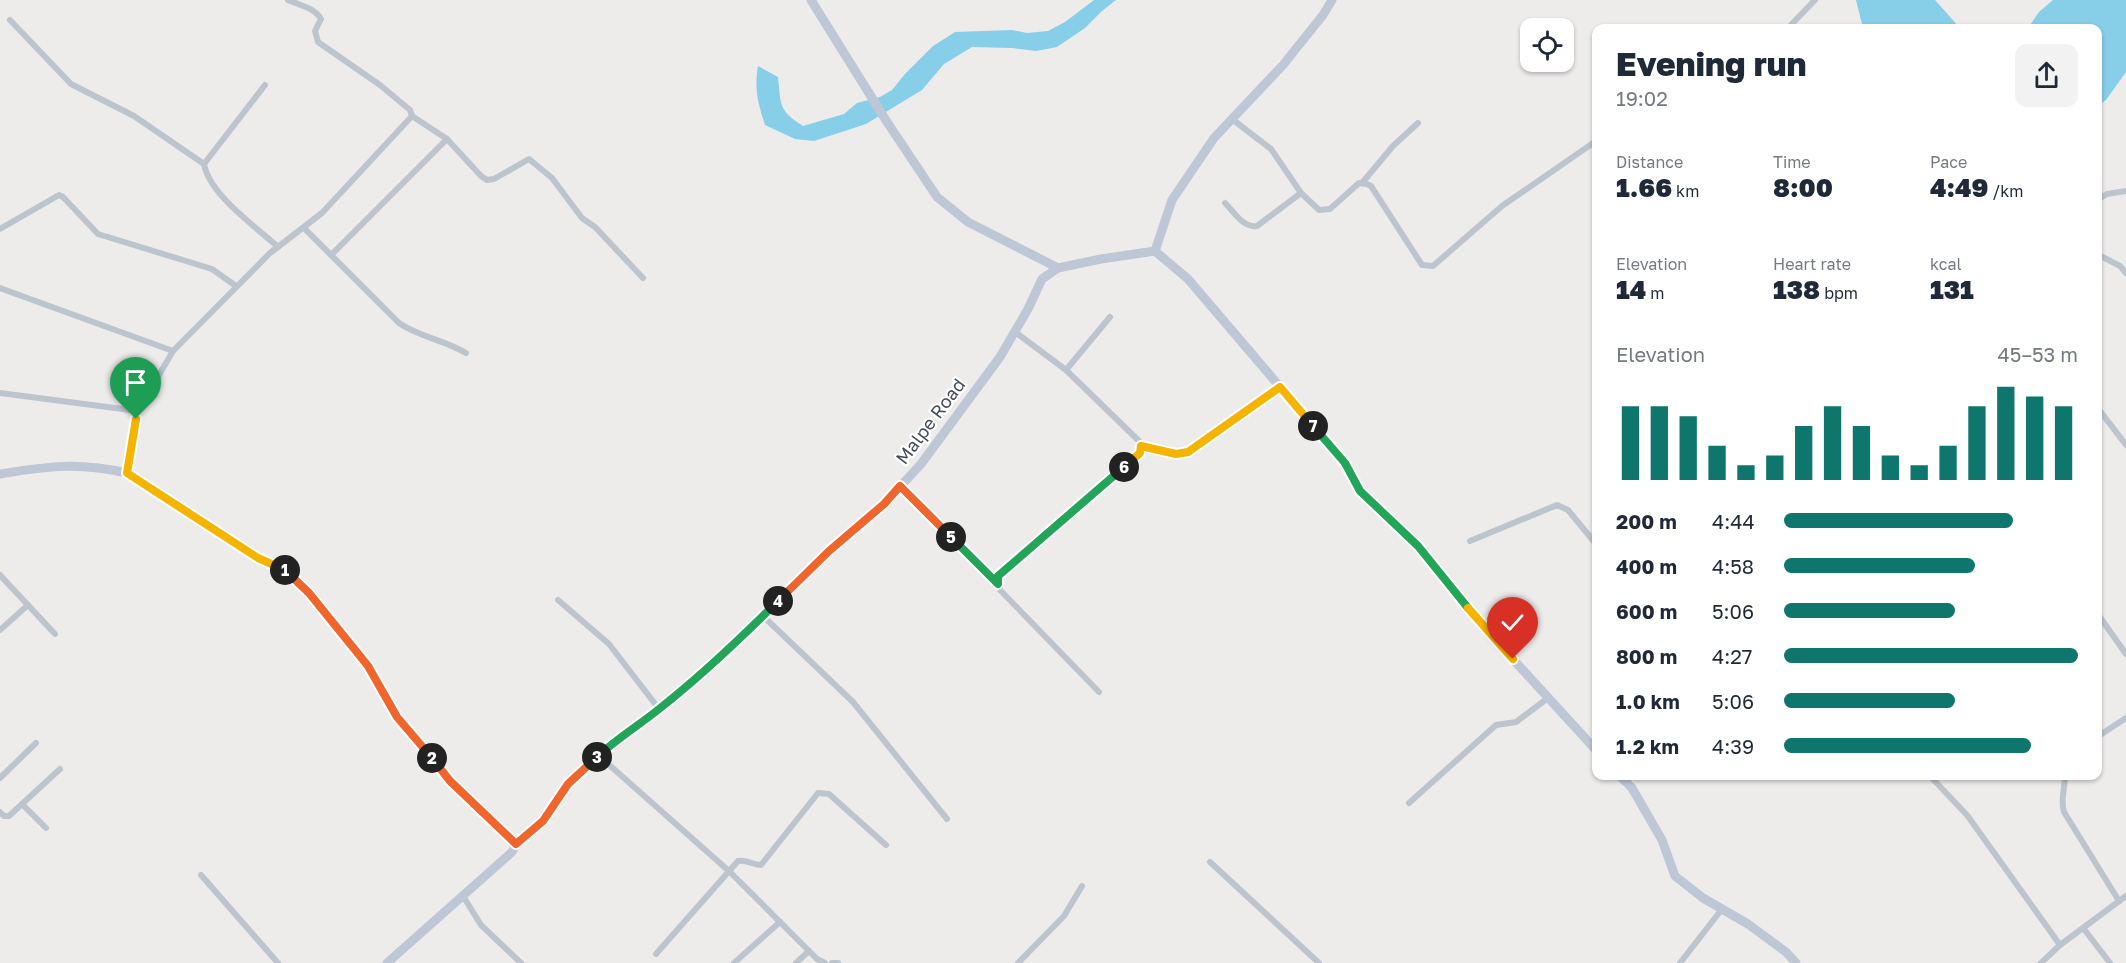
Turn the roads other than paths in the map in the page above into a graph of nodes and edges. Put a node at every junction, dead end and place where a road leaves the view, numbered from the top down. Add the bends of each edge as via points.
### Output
1 (288, 0) edge
2 (812, 0) edge
3 (1332, 0) edge
4 (1815, 0) edge
5 (10, 20) dead end
6 (1792, 24) edge
7 (265, 85) dead end
8 (412, 116) junction
9 (1232, 119) junction
10 (1418, 123) dead end
11 (447, 140) junction
12 (1592, 144) edge
13 (204, 164) junction
14 (1362, 183) junction
15 (2126, 191) edge
16 (1301, 193) junction
17 (2102, 197) edge
18 (1225, 202) dead end
19 (304, 228) junction
20 (0, 229) edge
21 (278, 247) junction
22 (1155, 251) junction
23 (331, 255) junction
24 (2102, 257) edge
25 (1058, 268) junction
26 (2126, 273) edge
27 (643, 278) dead end
28 (236, 286) junction
29 (0, 288) edge
30 (1110, 317) dead end
31 (1015, 332) junction
32 (173, 351) junction
33 (466, 353) dead end
34 (1066, 370) junction
35 (1280, 387) junction
36 (0, 393) edge
37 (138, 411) junction
38 (2102, 414) edge
39 (2126, 445) edge
40 (1141, 446) junction
41 (127, 473) junction
42 (0, 474) edge
43 (900, 486) junction
44 (1592, 538) edge
45 (1470, 541) dead end
46 (0, 575) edge
47 (998, 584) junction
48 (558, 600) dead end
49 (28, 605) junction
50 (763, 616) junction
51 (2102, 620) edge
52 (0, 630) edge
53 (55, 634) dead end
54 (2126, 654) edge
55 (1099, 692) dead end
56 (1548, 698) junction
57 (659, 709) junction
58 (2126, 718) edge
59 (2102, 734) edge
60 (36, 743) dead end
61 (1592, 746) edge
62 (598, 755) junction
63 (60, 769) dead end
64 (0, 778) edge
65 (1624, 780) edge
66 (1934, 780) edge
67 (2065, 780) edge
68 (1409, 803) dead end
69 (22, 804) junction
70 (0, 812) edge
71 (946, 819) dead end
72 (46, 828) dead end
73 (516, 844) junction
74 (886, 845) dead end
75 (1210, 862) dead end
76 (730, 872) junction
77 (201, 875) dead end
78 (1082, 886) dead end
79 (463, 896) junction
80 (2126, 896) edge
81 (2119, 901) junction
82 (1722, 909) junction
83 (780, 922) junction
84 (2084, 928) junction
85 (2060, 945) junction
86 (809, 951) junction
87 (656, 954) dead end
88 (278, 963) edge
89 (387, 963) edge
90 (521, 963) edge
91 (734, 963) edge
92 (796, 963) edge
93 (825, 963) edge
94 (832, 963) edge
95 (838, 963) edge
96 (1018, 963) edge
97 (1319, 963) edge
98 (1680, 963) edge
99 (1796, 963) edge
100 (2041, 963) edge
101 (2110, 963) edge

1 - 8 street via 316,11 321,19 315,31 318,42 380,85
2 - 25 street via 937,197 968,222
3 - 9 street via 1283,65
4 - 6 street
5 - 13 street via 71,84 134,116
7 - 13 street
8 - 11 street
8 - 19 street
9 - 16 street via 1271,149
9 - 22 street via 1214,138 1172,200
10 - 14 street
11 - 23 street
11 - 27 street via 487,180 529,159 533,161 552,178 582,218
12 - 14 street via 1502,206 1433,266 1422,265 1371,186
13 - 21 street via 206,175 220,194
14 - 16 street via 1324,211
15 - 17 street
16 - 18 street via 1251,227
19 - 21 street
19 - 23 street
20 - 28 street via 59,195 98,234 213,269
21 - 28 street
22 - 25 street
22 - 35 street via 1188,279
23 - 33 street via 406,327
24 - 26 street
25 - 31 street, Malpe Road via 1042,279
28 - 32 street
29 - 32 street
30 - 34 street
31 - 34 street
31 - 43 street, Malpe Road via 921,464
32 - 37 street
34 - 40 street
35 - 40 street via 1188,452 1176,454
35 - 56 street via 1345,463 1360,491 1418,546 1478,621
36 - 37 street
37 - 41 street
38 - 39 street
40 - 47 street via 1140,453 998,576
41 - 42 street via 68,465
41 - 73 street via 258,558 286,571 309,593 368,666 397,717 450,781
43 - 47 street
43 - 50 street, Malpe Road
44 - 45 street via 1568,510 1557,505
46 - 49 street
47 - 55 street
48 - 57 street via 609,644
49 - 52 street
49 - 53 street
50 - 57 street, Malpe Road
50 - 71 street via 853,702
51 - 54 street
56 - 61 street
56 - 68 street via 1516,722 1496,725
57 - 62 street, Malpe Road
58 - 59 street
60 - 64 street
62 - 73 street, Malpe Road via 568,784 543,821
62 - 76 street
63 - 69 street
65 - 82 street via 1662,840 1675,876
66 - 85 street via 1967,815
67 - 81 street via 2061,803 2064,812
69 - 70 street via 7,817
69 - 72 street
73 - 79 street, Malpe Road
74 - 76 street via 823,792 761,865 741,860
75 - 97 street
76 - 83 street
76 - 87 street
77 - 88 street
78 - 96 street via 1064,916
79 - 89 street, Malpe Road
79 - 90 street via 481,925
80 - 81 street
81 - 84 street
82 - 98 street
82 - 99 street via 1767,938
83 - 86 street
83 - 91 street
84 - 85 street
84 - 101 street
85 - 100 street
86 - 92 street
86 - 93 street
94 - 95 street

